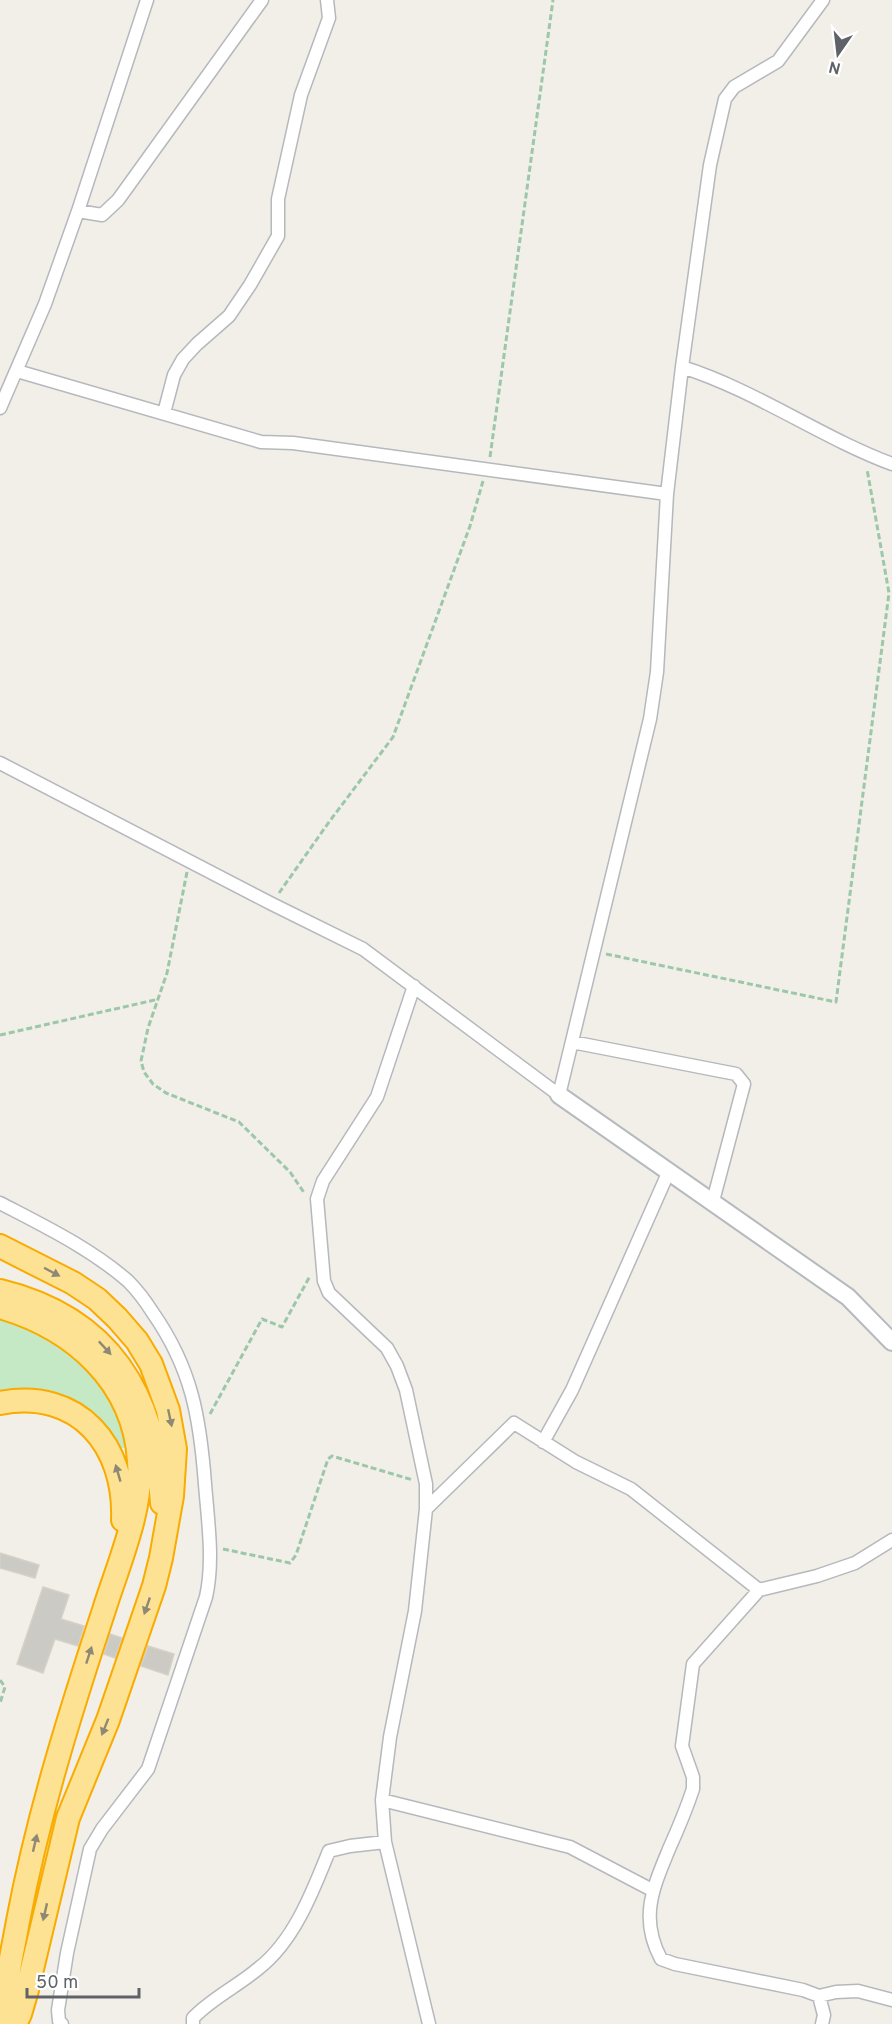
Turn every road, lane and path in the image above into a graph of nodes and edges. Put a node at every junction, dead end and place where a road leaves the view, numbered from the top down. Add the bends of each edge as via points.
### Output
1 (147, 0) edge
2 (262, 0) edge
3 (327, 0) edge
4 (823, 0) edge
5 (78, 211) junction
6 (682, 368) junction
7 (17, 371) junction
8 (0, 408) edge
9 (164, 413) junction
10 (868, 455) junction
11 (892, 464) edge
12 (667, 494) junction
13 (0, 763) edge
14 (189, 861) junction
15 (593, 951) junction
16 (414, 986) junction
17 (159, 999) junction
18 (0, 1035) edge
19 (572, 1042) junction
20 (559, 1095) junction
21 (669, 1171) junction
22 (713, 1201) junction
23 (0, 1203) edge
24 (318, 1216) junction
25 (0, 1246) edge
26 (322, 1259) junction
27 (0, 1291) edge
28 (0, 1307) edge
29 (892, 1342) edge
30 (0, 1403) edge
31 (198, 1425) junction
32 (543, 1442) junction
33 (426, 1484) junction
34 (426, 1509) junction
35 (892, 1540) edge
36 (210, 1548) junction
37 (161, 1558) junction
38 (116, 1572) junction
39 (759, 1590) junction
40 (0, 1680) edge
41 (0, 1702) edge
42 (382, 1800) junction
43 (385, 1842) junction
44 (25, 1887) junction
45 (652, 1890) junction
46 (0, 1975) edge
47 (819, 1996) junction
48 (892, 2000) edge
49 (6, 2024) edge
50 (15, 2024) edge
51 (62, 2024) edge
52 (193, 2024) edge
53 (429, 2024) edge
54 (822, 2024) edge

1 - 5 street
2 - 5 street via 117,200 102,215
3 - 9 street via 329,18 301,94 279,199 279,236 229,316 183,359 174,375
4 - 6 street via 778,61 734,87 725,99 710,165
5 - 7 street
6 - 10 street via 738,390
6 - 12 street
7 - 8 street
7 - 9 street
9 - 12 street via 261,442 293,443
10 - 11 street
10 - 15 path via 867,470 888,593 836,1002
12 - 15 street via 657,672 650,719
13 - 14 street
14 - 16 street via 363,949
14 - 17 path
15 - 19 street
16 - 20 street
16 - 24 street via 377,1097 323,1181 317,1199
17 - 18 path
17 - 24 path via 141,1061 148,1078 166,1093 239,1122 290,1172
19 - 20 street
19 - 22 street via 736,1074 744,1084
20 - 21 street
21 - 22 street
21 - 32 street via 572,1390
22 - 29 street via 848,1297
23 - 31 street via 86,1250 130,1283 161,1324 179,1357 191,1387
24 - 26 street
25 -> 37 highway via 47,1268 97,1299 137,1341 152,1364 168,1410 175,1449 172,1496
26 - 31 path via 282,1327 262,1319 209,1417
26 - 33 street via 329,1293 387,1348 397,1366 406,1390
27 -> 37 highway via 19,1295 73,1320 103,1346 132,1384 147,1415 155,1451 162,1500
28 - 38 highway via 37,1320 80,1346 107,1377 128,1415 140,1460 140,1479
38 -> 30 highway via 124,1509 122,1486 109,1448 87,1423 60,1407 29,1401
31 - 36 street
32 - 34 street via 514,1423
32 - 39 street via 631,1489
33 - 34 street
33 - 36 path via 332,1456 290,1563
34 - 42 street via 415,1611
35 - 39 street via 855,1563
36 - 51 street via 206,1598 148,1769 90,1849 67,1953 58,2010
37 -> 50 highway via 108,1720 68,1818 27,1990
44 -> 38 highway via 70,1712
39 - 45 street via 693,1664 682,1746 693,1789
40 - 41 path via 5,1687
42 - 43 street
42 - 45 street via 570,1847
43 - 52 street via 329,1851 310,1899 278,1950 260,1968 203,2007 193,2018
43 - 53 street
44 - 46 highway
44 - 49 highway via 6,1987
45 - 47 street via 649,1913 654,1945 661,1959
47 - 48 street via 858,1991
47 - 54 street

